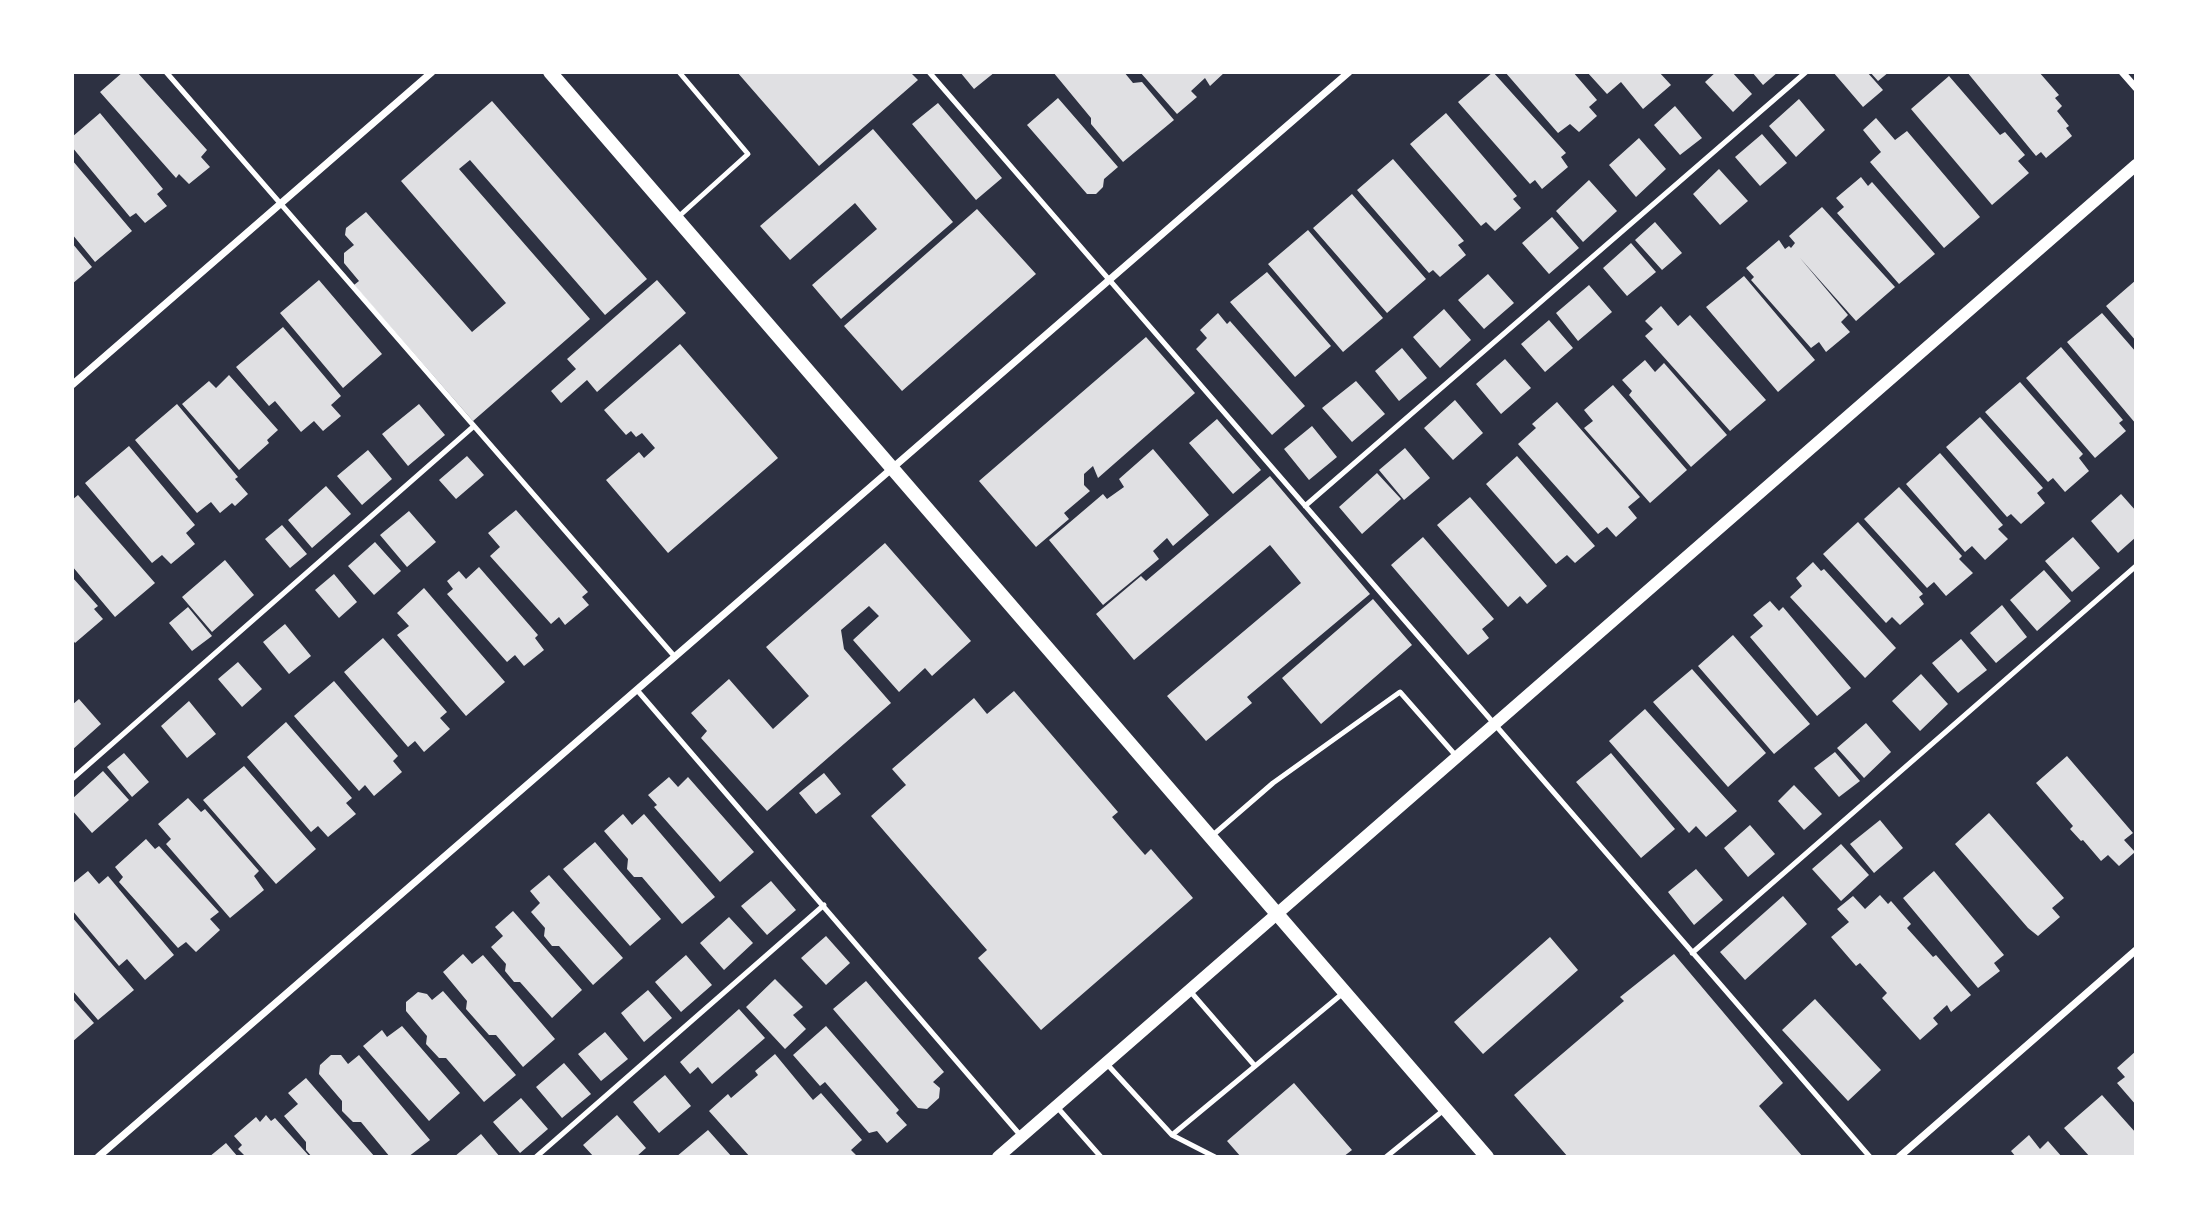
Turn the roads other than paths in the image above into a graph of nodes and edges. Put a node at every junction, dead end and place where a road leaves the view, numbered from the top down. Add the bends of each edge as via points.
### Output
1 (166, 72) edge
2 (432, 72) edge
3 (550, 72) edge
4 (679, 72) edge
5 (929, 72) edge
6 (1349, 72) edge
7 (1805, 72) edge
8 (2122, 72) edge
9 (2136, 88) edge
10 (2136, 165) edge
11 (281, 203) junction
12 (677, 218) junction
13 (1110, 280) junction
14 (72, 385) edge
15 (474, 426) junction
16 (893, 468) junction
17 (1305, 506) junction
18 (2136, 566) edge
19 (675, 657) junction
20 (637, 690) junction
21 (1495, 725) junction
22 (1457, 758) junction
23 (72, 779) edge
24 (1211, 838) junction
25 (824, 905) junction
26 (1278, 915) junction
27 (2136, 950) edge
28 (1692, 953) junction
29 (1190, 991) junction
30 (1345, 992) junction
31 (1106, 1063) junction
32 (1255, 1066) junction
33 (1056, 1106) junction
34 (1445, 1109) junction
35 (1172, 1135) junction
36 (1022, 1137) junction
37 (98, 1157) edge
38 (536, 1157) edge
39 (998, 1157) edge
40 (1101, 1157) edge
41 (1215, 1157) edge
42 (1386, 1157) edge
43 (1487, 1157) edge
44 (1870, 1157) edge
45 (1899, 1157) edge

1 - 11 lane
2 - 11 street
3 - 12 main road
4 - 12 lane via 748,154
5 - 13 lane
6 - 13 street
7 - 17 lane
8 - 9 street
10 - 21 street
11 - 14 street
11 - 15 lane
12 - 16 main road
13 - 16 street
13 - 17 lane
15 - 19 lane
15 - 23 lane
16 - 19 street
16 - 24 main road
17 - 21 lane
18 - 28 lane
19 - 20 street
20 - 25 lane
20 - 37 street
21 - 22 street
21 - 28 lane
22 - 24 lane via 1400,692 1273,783
22 - 26 street
24 - 26 main road
25 - 36 lane
25 - 38 lane
26 - 29 street
26 - 30 main road
27 - 45 street
28 - 44 lane
29 - 31 street
29 - 32 lane
30 - 32 lane
30 - 34 main road
31 - 33 street
31 - 35 lane
32 - 35 lane
33 - 36 street
33 - 40 lane
34 - 42 lane
34 - 43 main road
35 - 41 lane
36 - 39 street

